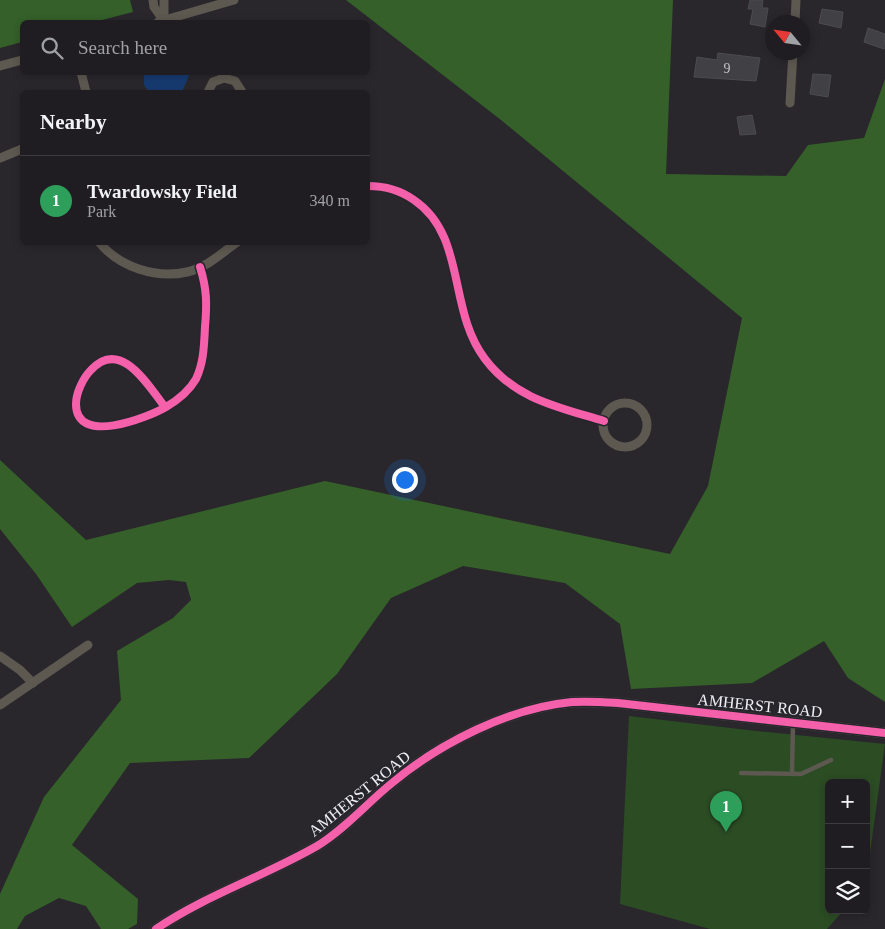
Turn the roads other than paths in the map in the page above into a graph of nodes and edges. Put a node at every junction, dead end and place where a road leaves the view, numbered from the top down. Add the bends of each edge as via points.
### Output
1 (153, 0) edge
2 (164, 0) edge
3 (234, 0) edge
4 (796, 0) edge
5 (795, 15) edge
6 (160, 20) edge
7 (161, 20) edge
8 (168, 20) edge
9 (793, 60) edge
10 (20, 61) edge
11 (0, 66) edge
12 (81, 75) edge
13 (85, 90) edge
14 (209, 90) edge
15 (241, 90) edge
16 (790, 103) dead end
17 (20, 151) edge
18 (0, 158) edge
19 (370, 186) edge
20 (102, 245) edge
21 (233, 245) edge
22 (200, 267) junction
23 (165, 407) junction
24 (604, 420) junction
25 (88, 645) dead end
26 (0, 656) edge
27 (33, 683) junction
28 (0, 706) edge
29 (793, 722) junction
30 (885, 733) edge
31 (831, 760) dead end
32 (741, 774) dead end
33 (792, 774) junction
34 (156, 929) edge

1 - 6 street
2 - 7 street
3 - 8 street
4 - 5 street
9 - 16 street
10 - 11 street
12 - 13 street
14 - 15 street via 213,82 227,78 238,84
17 - 18 street
19 - 24 street via 397,191 433,216 448,246 467,327 479,350 501,376 538,400
20 - 22 street via 121,261 141,270 176,273
21 - 22 street
22 - 23 street via 208,299 202,363 191,386
23 - 23 street via 134,422 99,426 80,418 76,404 82,383 90,371 112,359 134,369
24 - 24 street via 607,438 622,447 640,442 646,430 644,413 630,404 613,406
25 - 27 street
26 - 27 street
27 - 28 street
29 - 30 street, AMHERST ROAD
29 - 33 lane
29 - 34 street, AMHERST ROAD via 596,702 552,705 516,715 449,744 420,761 317,846 197,904
31 - 33 lane via 801,774
32 - 33 lane

